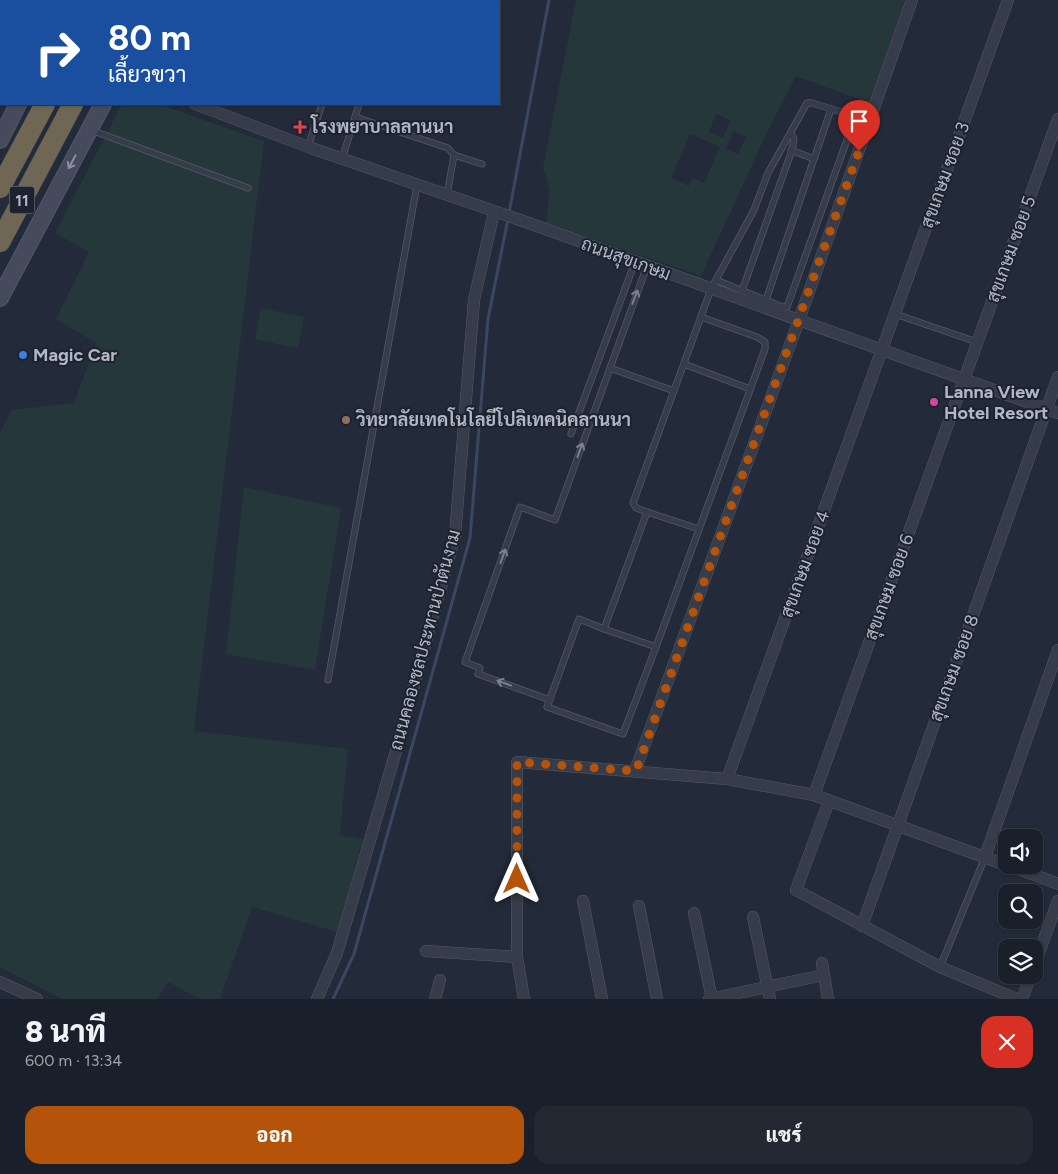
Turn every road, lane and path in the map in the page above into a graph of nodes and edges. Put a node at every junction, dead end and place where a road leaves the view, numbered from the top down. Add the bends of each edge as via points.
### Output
1 (912, 0) edge
2 (1008, 0) edge
3 (18, 105) edge
4 (44, 105) edge
5 (72, 105) edge
6 (102, 105) edge
7 (198, 105) edge
8 (322, 105) edge
9 (359, 105) edge
10 (832, 109) junction
11 (355, 117) junction
12 (1058, 119) edge
13 (89, 130) junction
14 (791, 133) junction
15 (0, 140) edge
16 (308, 147) junction
17 (783, 147) junction
18 (792, 150) junction
19 (454, 155) junction
20 (342, 159) junction
21 (814, 159) junction
22 (482, 164) dead end
23 (417, 185) junction
24 (0, 188) edge
25 (248, 188) dead end
26 (447, 196) junction
27 (494, 212) junction
28 (0, 242) edge
29 (635, 262) junction
30 (647, 266) junction
31 (713, 285) junction
32 (742, 291) junction
33 (0, 298) edge
34 (766, 300) junction
35 (895, 314) junction
36 (701, 317) junction
37 (799, 320) junction
38 (977, 342) junction
39 (882, 350) junction
40 (684, 364) junction
41 (610, 368) junction
42 (1058, 376) edge
43 (963, 379) junction
44 (750, 389) junction
45 (674, 392) junction
46 (1046, 409) junction
47 (1058, 413) edge
48 (571, 434) dead end
49 (647, 512) junction
50 (699, 529) junction
51 (604, 628) junction
52 (656, 647) junction
53 (1058, 650) edge
54 (328, 680) dead end
55 (550, 700) junction
56 (636, 771) junction
57 (727, 779) junction
58 (814, 795) junction
59 (829, 801) junction
60 (898, 825) junction
61 (986, 857) junction
62 (998, 862) edge
63 (1031, 874) edge
64 (1058, 884) edge
65 (584, 901) dead end
66 (639, 906) dead end
67 (1057, 907) edge
68 (694, 913) dead end
69 (753, 917) dead end
70 (862, 926) junction
71 (1043, 943) edge
72 (426, 952) dead end
73 (517, 957) junction
74 (940, 967) junction
75 (440, 980) dead end
76 (0, 982) edge
77 (1027, 984) edge
78 (767, 987) junction
79 (37, 999) edge
80 (317, 999) edge
81 (435, 999) edge
82 (524, 999) edge
83 (602, 999) edge
84 (657, 999) edge
85 (711, 999) edge
86 (770, 999) edge
87 (828, 999) edge
88 (1017, 999) edge
89 (1022, 999) edge

1 - 37 street
2 - 35 street, สุขเกษม ซอย 3
3 - 15 main road
4 - 24 highway, 11
5 - 28 highway, 11
6 - 13 main road
7 - 16 street, ถนนสุขเกษม
8 - 16 lane
9 - 11 lane
10 - 14 lane via 806,103
10 - 21 lane
10 - 34 lane via 851,115 854,119 852,126 787,306
11 - 19 lane via 448,148
11 - 20 lane
12 - 38 street, สุขเกษม ซอย 5 via 978,324
13 - 25 lane
13 -> 33 main road
14 - 17 lane
14 - 18 lane via 794,140
16 - 20 street, ถนนสุขเกษม
17 - 18 lane
17 - 31 lane via 768,173 754,210
18 - 21 lane
18 - 32 lane
19 - 22 lane
19 - 26 lane
20 - 23 street, ถนนสุขเกษม
21 - 34 lane
23 - 26 street, ถนนสุขเกษม
23 - 54 lane
26 - 27 street, ถนนสุขเกษม
27 - 29 street, ถนนสุขเกษม
27 - 80 street, ถนนคลองชลประทานป่าตันงาม via 474,300 455,536 337,954
29 - 30 street, ถนนสุขเกษม
29 - 48 lane
30 - 31 street, ถนนสุขเกษม
41 -> 30 lane
31 - 32 lane
31 - 36 lane
31 - 37 street, ถนนสุขเกษม
32 - 34 lane
35 - 38 lane
35 - 39 street, สุขเกษม ซอย 3
36 - 40 lane
36 - 44 lane via 765,342
37 - 39 street, ถนนสุขเกษม
37 - 56 street
38 - 43 street, สุขเกษม ซอย 5
39 - 43 street, ถนนสุขเกษม
39 - 57 street, สุขเกษม ซอย 4
40 - 44 lane
40 - 45 lane
41 - 45 lane
55 -> 41 lane via 478,674 480,668 465,662 520,507 555,520
42 - 46 street, สุขเกษม ซอย 8
43 - 46 street, ถนนสุขเกษม
43 - 58 street, สุขเกษม ซอย 6
44 - 50 lane
45 - 49 lane via 633,503 636,508
46 - 47 street, ถนนสุขเกษม
46 - 60 street, สุขเกษม ซอย 8
49 - 50 lane
49 - 51 lane
50 - 52 lane
51 - 52 lane
51 - 55 lane via 578,619
52 - 55 lane via 624,734 547,707
53 - 61 street
56 - 57 street
56 - 73 street via 517,762
57 - 58 street
58 - 59 street
59 - 60 street
59 - 70 street via 796,890
60 - 61 street
60 - 70 street, สุขเกษม ซอย 8
61 - 62 street
61 - 74 lane
63 - 64 street
65 - 83 street
66 - 84 street
67 - 71 street
68 - 85 street
69 - 78 street
70 - 74 street
72 - 73 street
73 - 82 street
74 - 88 street
75 - 81 street
76 - 79 street
77 - 89 street
78 - 85 street
78 - 86 street
78 - 87 street via 823,969

